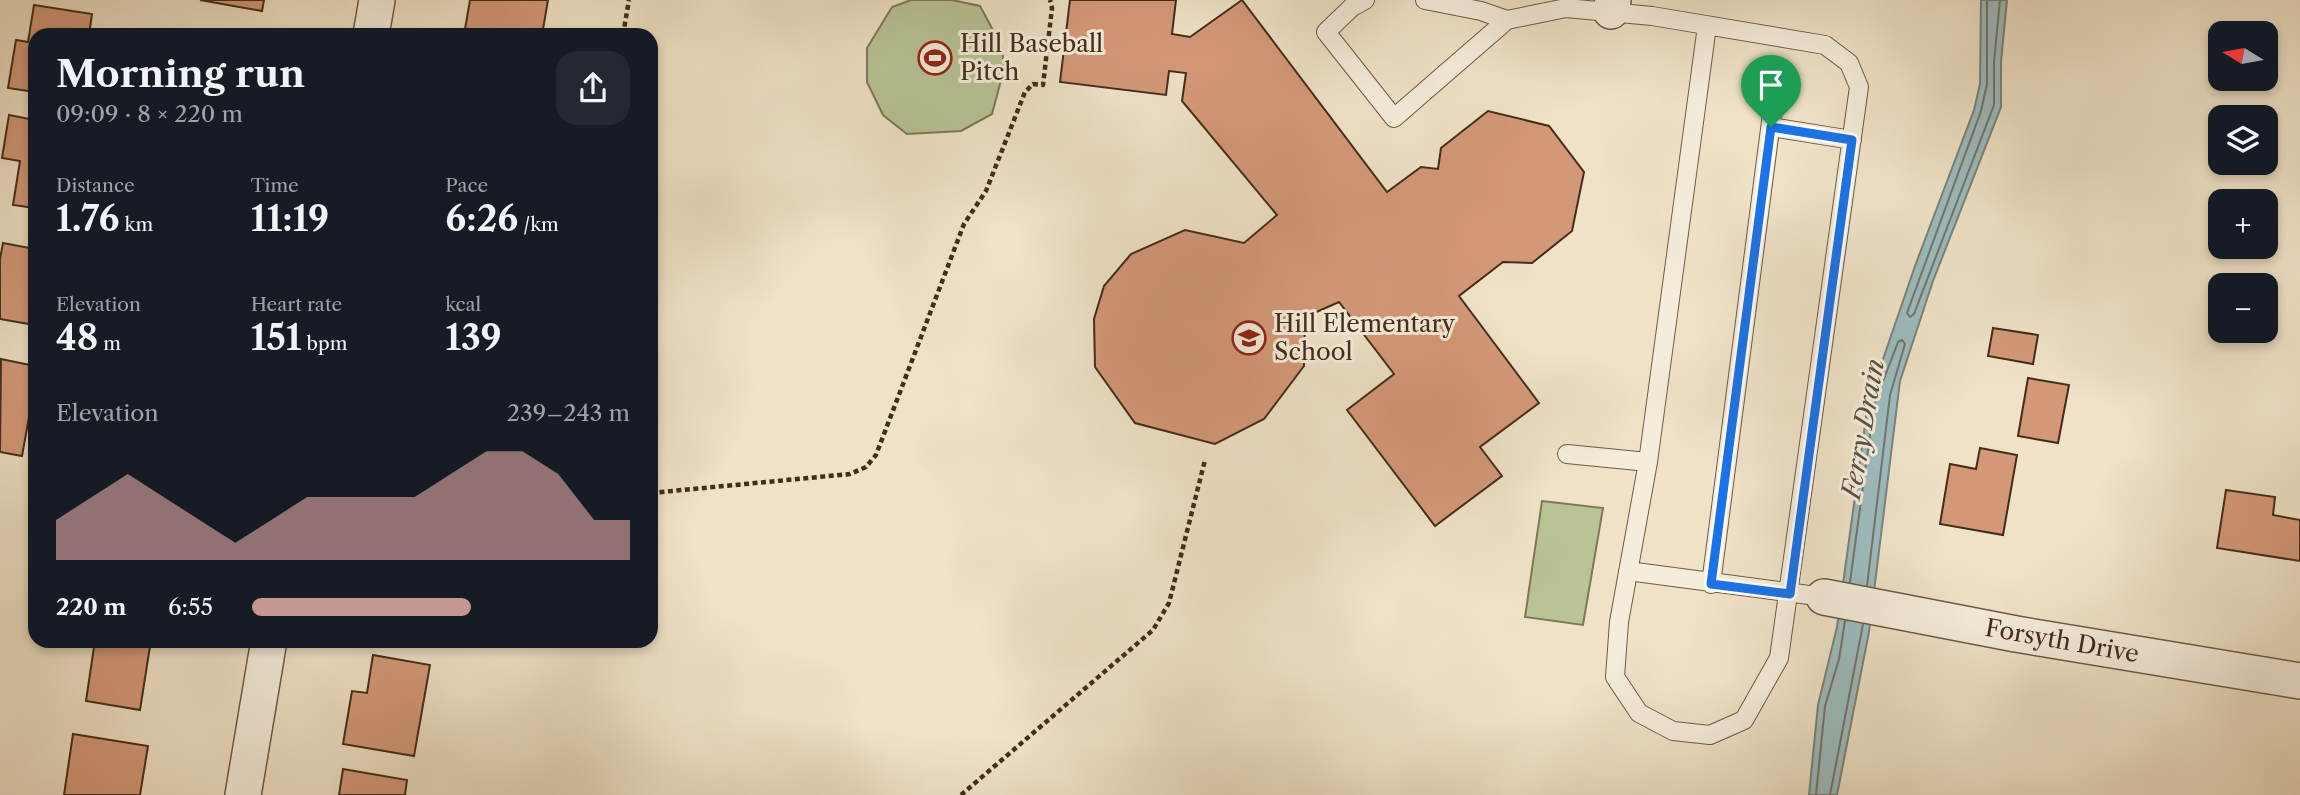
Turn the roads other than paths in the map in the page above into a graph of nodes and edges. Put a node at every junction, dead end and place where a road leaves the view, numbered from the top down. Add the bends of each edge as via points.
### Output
1 (377, 0) edge
2 (1365, 0) edge
3 (1425, 0) edge
4 (1612, 6) edge
5 (1507, 20) junction
6 (1707, 26) junction
7 (372, 28) edge
8 (1776, 83) dead end
9 (1771, 127) junction
10 (1852, 140) junction
11 (1567, 454) dead end
12 (1648, 462) junction
13 (1628, 571) junction
14 (1711, 584) junction
15 (1790, 594) junction
16 (1829, 598) joint
17 (268, 648) edge
18 (2300, 681) edge
19 (243, 795) edge

1 - 7 street
2 - 5 lane via 1326,32 1394,118
3 - 5 lane
4 - 5 lane via 1566,8
4 - 6 lane
6 - 10 lane via 1825,45 1849,62 1859,87
6 - 12 lane
8 - 9 lane
9 - 10 lane
9 - 14 lane
10 - 15 lane
11 - 12 lane
12 - 13 lane
13 - 14 lane
13 - 15 lane via 1615,677 1639,713 1673,731 1710,735 1744,720 1779,658
14 - 15 lane
15 - 16 lane
16 - 18 street, Forsyth Drive
17 - 19 street

